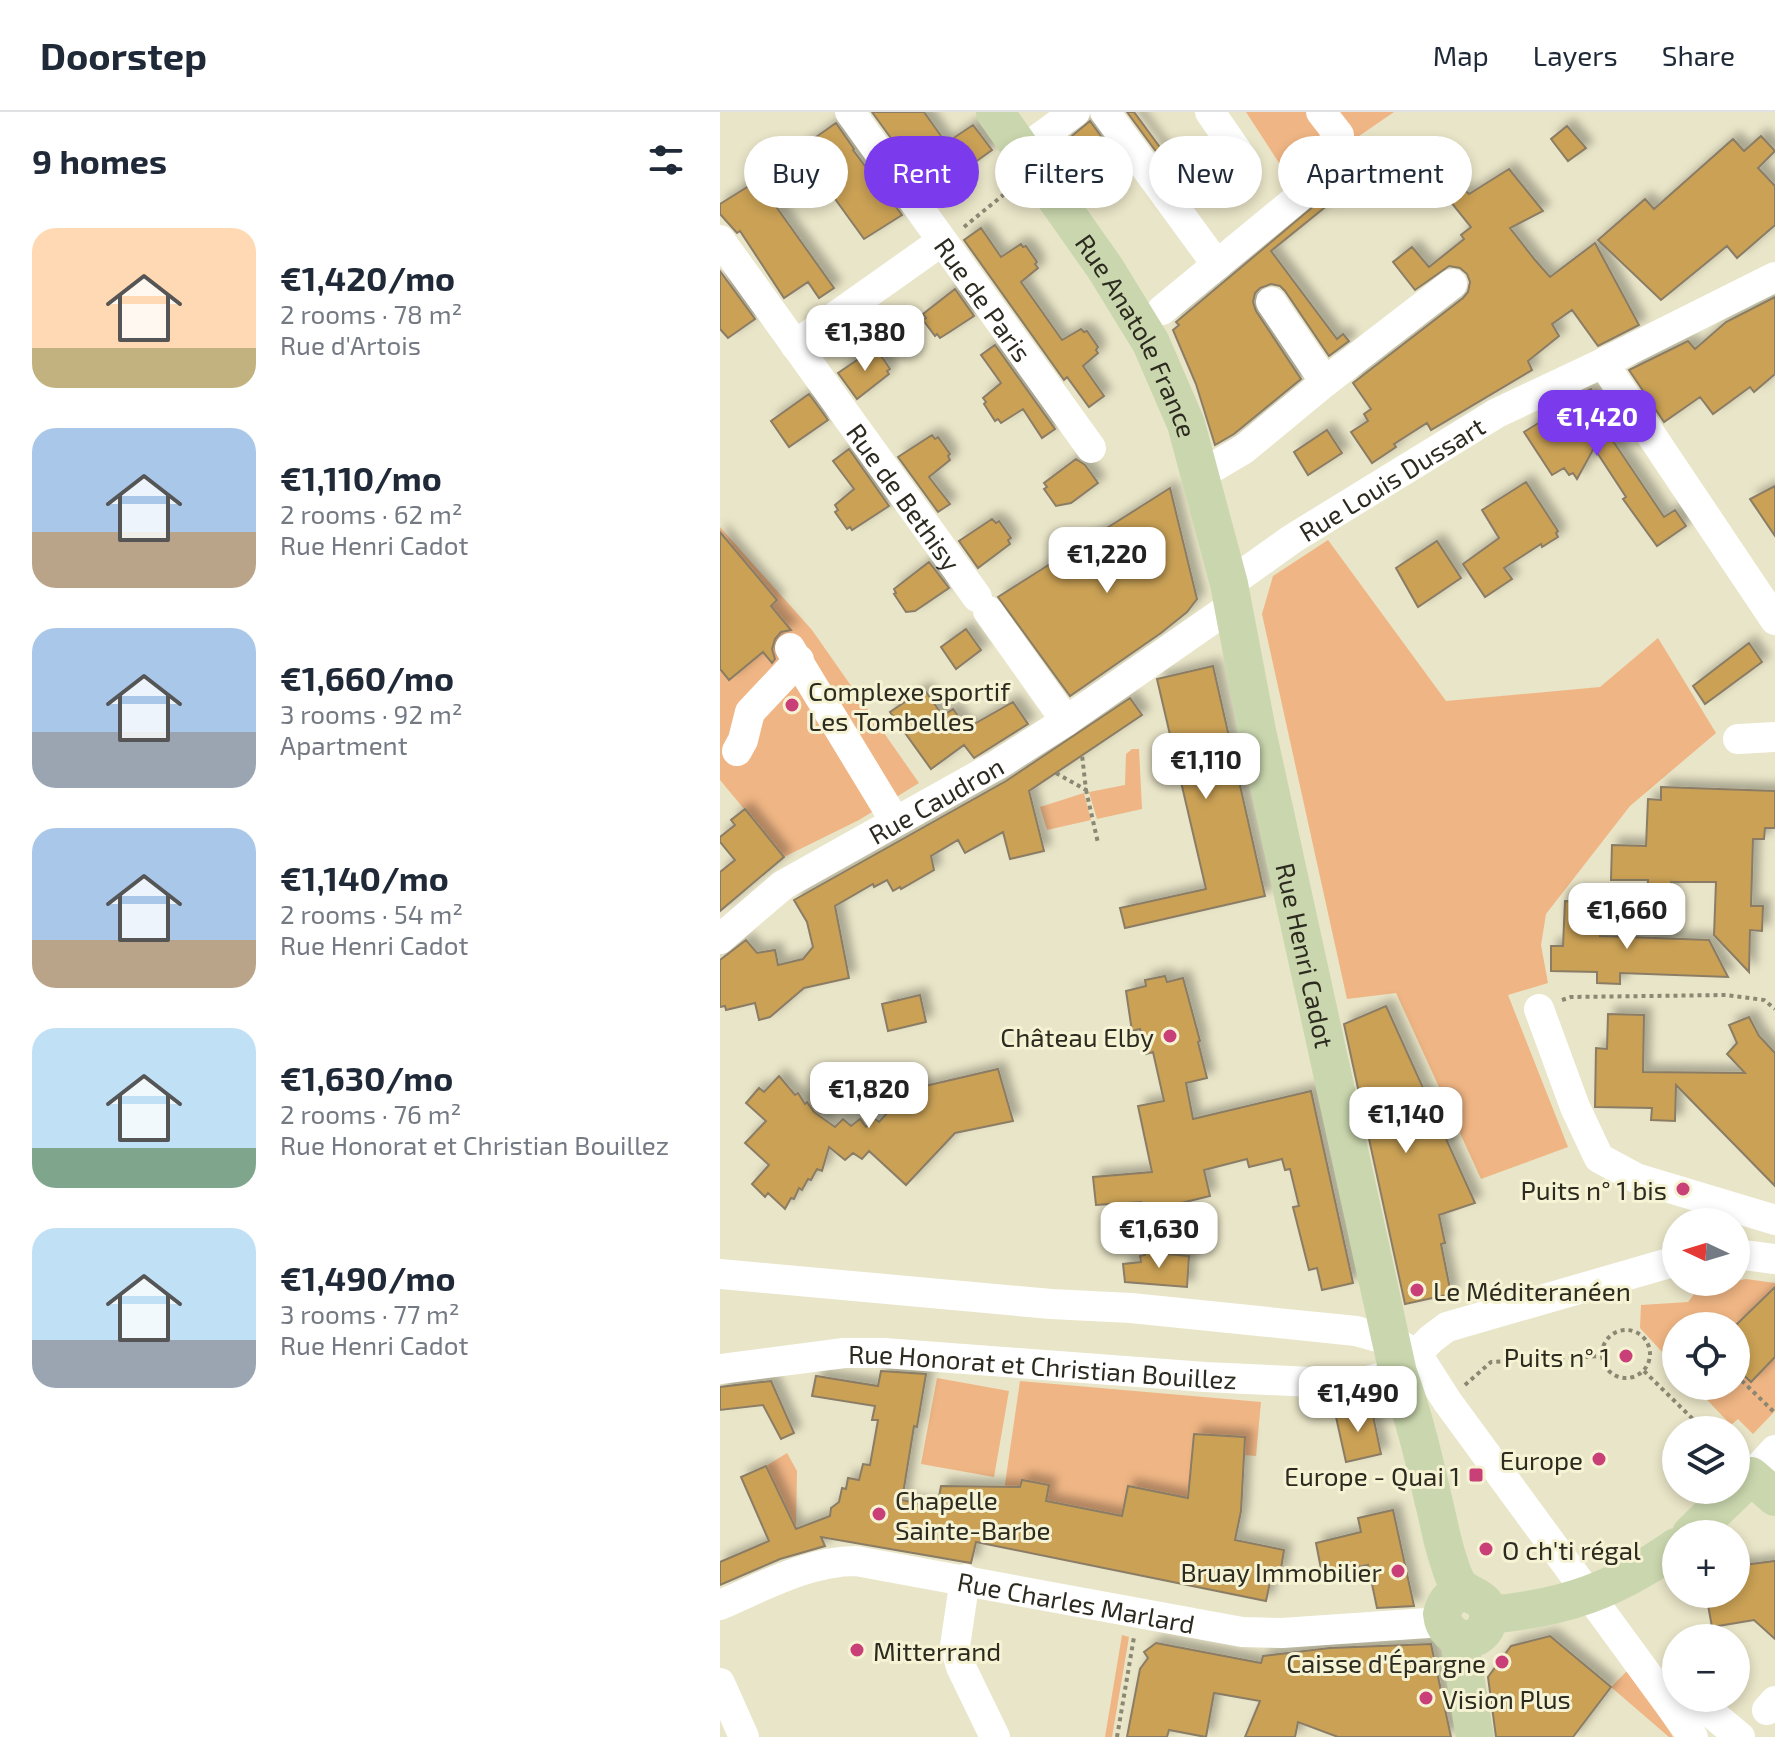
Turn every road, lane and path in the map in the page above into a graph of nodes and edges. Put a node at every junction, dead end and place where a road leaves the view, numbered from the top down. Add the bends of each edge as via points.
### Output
1 (850, 112) edge
2 (995, 112) edge
3 (1075, 112) edge
4 (1105, 112) edge
5 (1210, 112) edge
6 (1336, 134) edge
7 (1012, 136) edge
8 (1054, 136) edge
9 (1227, 136) edge
10 (995, 201) edge
11 (1063, 208) edge
12 (720, 240) edge
13 (942, 241) junction
14 (1217, 265) junction
15 (1775, 277) edge
16 (1452, 284) dead end
17 (1271, 302) dead end
18 (1162, 310) dead end
19 (795, 345) junction
20 (1603, 363) junction
21 (1325, 382) junction
22 (1091, 448) dead end
23 (1200, 475) junction
24 (1231, 595) junction
25 (1775, 620) edge
26 (1066, 721) junction
27 (1775, 737) edge
28 (1738, 739) dead end
29 (737, 751) dead end
30 (1082, 755) dead end
31 (1056, 773) dead end
32 (1086, 790) junction
33 (895, 821) junction
34 (1098, 843) dead end
35 (720, 939) edge
36 (1539, 1009) joint
37 (1775, 1009) edge
38 (1775, 1220) edge
39 (1750, 1256) edge
40 (1775, 1259) edge
41 (1662, 1265) edge
42 (720, 1274) edge
43 (1601, 1356) junction
44 (1393, 1363) junction
45 (720, 1369) edge
46 (1644, 1371) junction
47 (1750, 1389) edge
48 (1447, 1401) junction
49 (1775, 1413) edge
50 (1690, 1416) edge
51 (1767, 1474) edge
52 (1709, 1520) edge
53 (1662, 1556) edge
54 (965, 1579) junction
55 (1599, 1591) junction
56 (720, 1605) edge
57 (1138, 1614) junction
58 (1460, 1616) junction
59 (1662, 1661) edge
60 (720, 1683) edge
61 (1710, 1712) edge
62 (744, 1737) edge
63 (995, 1737) edge
64 (1117, 1737) edge
65 (1475, 1737) edge
66 (1693, 1737) edge
67 (1740, 1737) edge

1 - 13 street, Rue de Paris
2 - 7 main road, Rue Anatole France
3 - 8 street
4 - 14 street
5 - 9 street
6 - 14 street
10 - 13 path
11 - 23 main road, Rue Anatole France via 1151,343 1186,424
12 - 19 street, Rue de Bethisy
13 - 19 street
13 - 22 street, Rue de Paris
14 - 18 street
15 - 20 street, Rue Louis Dussart
16 - 21 street
17 - 21 street
19 - 26 street, Rue de Bethisy
20 - 24 street, Rue Louis Dussart via 1497,413 1292,539
20 - 25 street
21 - 23 street via 1244,449
23 - 24 main road, Rue Anatole France
24 - 26 street, Rue Caudron
24 - 44 main road, Rue Henri Cadot
26 - 33 street, Rue Caudron
27 - 28 street
29 - 33 street via 750,712 795,654
30 - 32 path
31 - 32 path
32 - 34 path
33 - 35 street, Rue Caudron via 783,885
36 - 37 path via 1571,997 1726,995 1764,1000
36 - 38 street via 1599,1158 1636,1178
39 - 40 street
41 - 44 street via 1447,1327
42 - 44 street via 1356,1331
43 - 46 path via 1614,1376 1630,1378
43 - 46 path via 1611,1335 1633,1331 1649,1348
43 - 48 path via 1491,1362
44 - 45 street, Rue Honorat et Christian Bouillez via 1205,1377 844,1353
44 - 48 street
44 - 58 main road, Rue Henri Cadot via 1413,1414 1457,1583
46 - 50 path
47 - 49 path
48 - 55 street
51 - 52 main road
53 - 55 main road
54 - 56 street, Rue Charles Marlard via 842,1561 806,1569
54 - 57 street, Rue Charles Marlard
54 - 63 street via 955,1646
55 - 58 main road via 1549,1608
55 - 59 street
55 - 66 street
57 - 58 street, Rue Charles Marlard via 1262,1633
57 - 64 path
58 - 65 main road, Rue Henri Cadot
60 - 62 street
61 - 67 street

